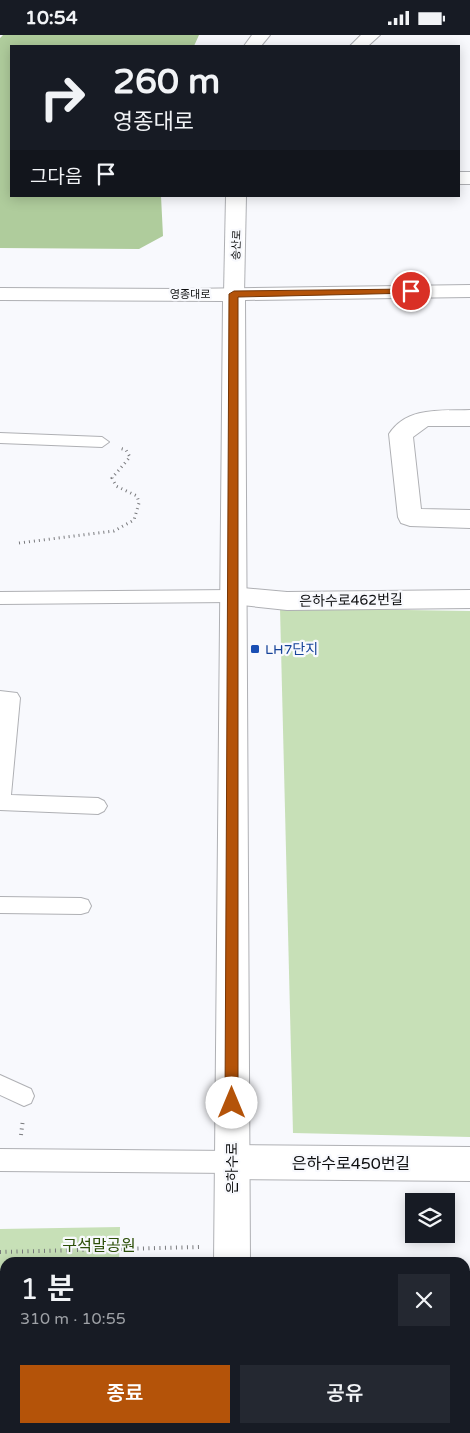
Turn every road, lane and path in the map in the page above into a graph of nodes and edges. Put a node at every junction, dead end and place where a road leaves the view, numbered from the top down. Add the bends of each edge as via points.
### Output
1 (261, 35) edge
2 (371, 35) edge
3 (253, 45) edge
4 (359, 45) edge
5 (236, 197) edge
6 (470, 291) edge
7 (0, 294) edge
8 (234, 294) junction
9 (470, 418) edge
10 (0, 438) edge
11 (102, 442) joint
12 (470, 519) edge
13 (19, 543) dead end
14 (232, 596) junction
15 (0, 598) edge
16 (470, 599) edge
17 (0, 698) edge
18 (0, 802) edge
19 (98, 806) dead end
20 (0, 905) edge
21 (82, 906) dead end
22 (0, 1085) edge
23 (24, 1096) joint
24 (10, 1160) edge
25 (232, 1162) junction
26 (470, 1164) edge
27 (202, 1247) dead end
28 (0, 1252) edge
29 (232, 1257) edge

1 - 3 street
2 - 4 street
5 - 8 street, 송산로
6 - 8 street, 영종대로
7 - 8 street, 영종대로
8 - 14 street, 은하수로
9 - 12 street via 423,419 401,434 410,517
10 - 11 lane
11 - 13 path via 126,450 130,457 112,478 116,487 137,496 139,503 134,520 114,531
14 - 15 lane
14 - 16 street, 은하수로462번길 via 287,601
14 - 25 street, 은하수로
17 - 18 lane via 11,698
18 - 19 lane
20 - 21 lane
22 - 23 lane
23 - 24 path
24 - 25 lane
25 - 26 street, 은하수로450번길
25 - 29 street, 은하수로
27 - 28 path

